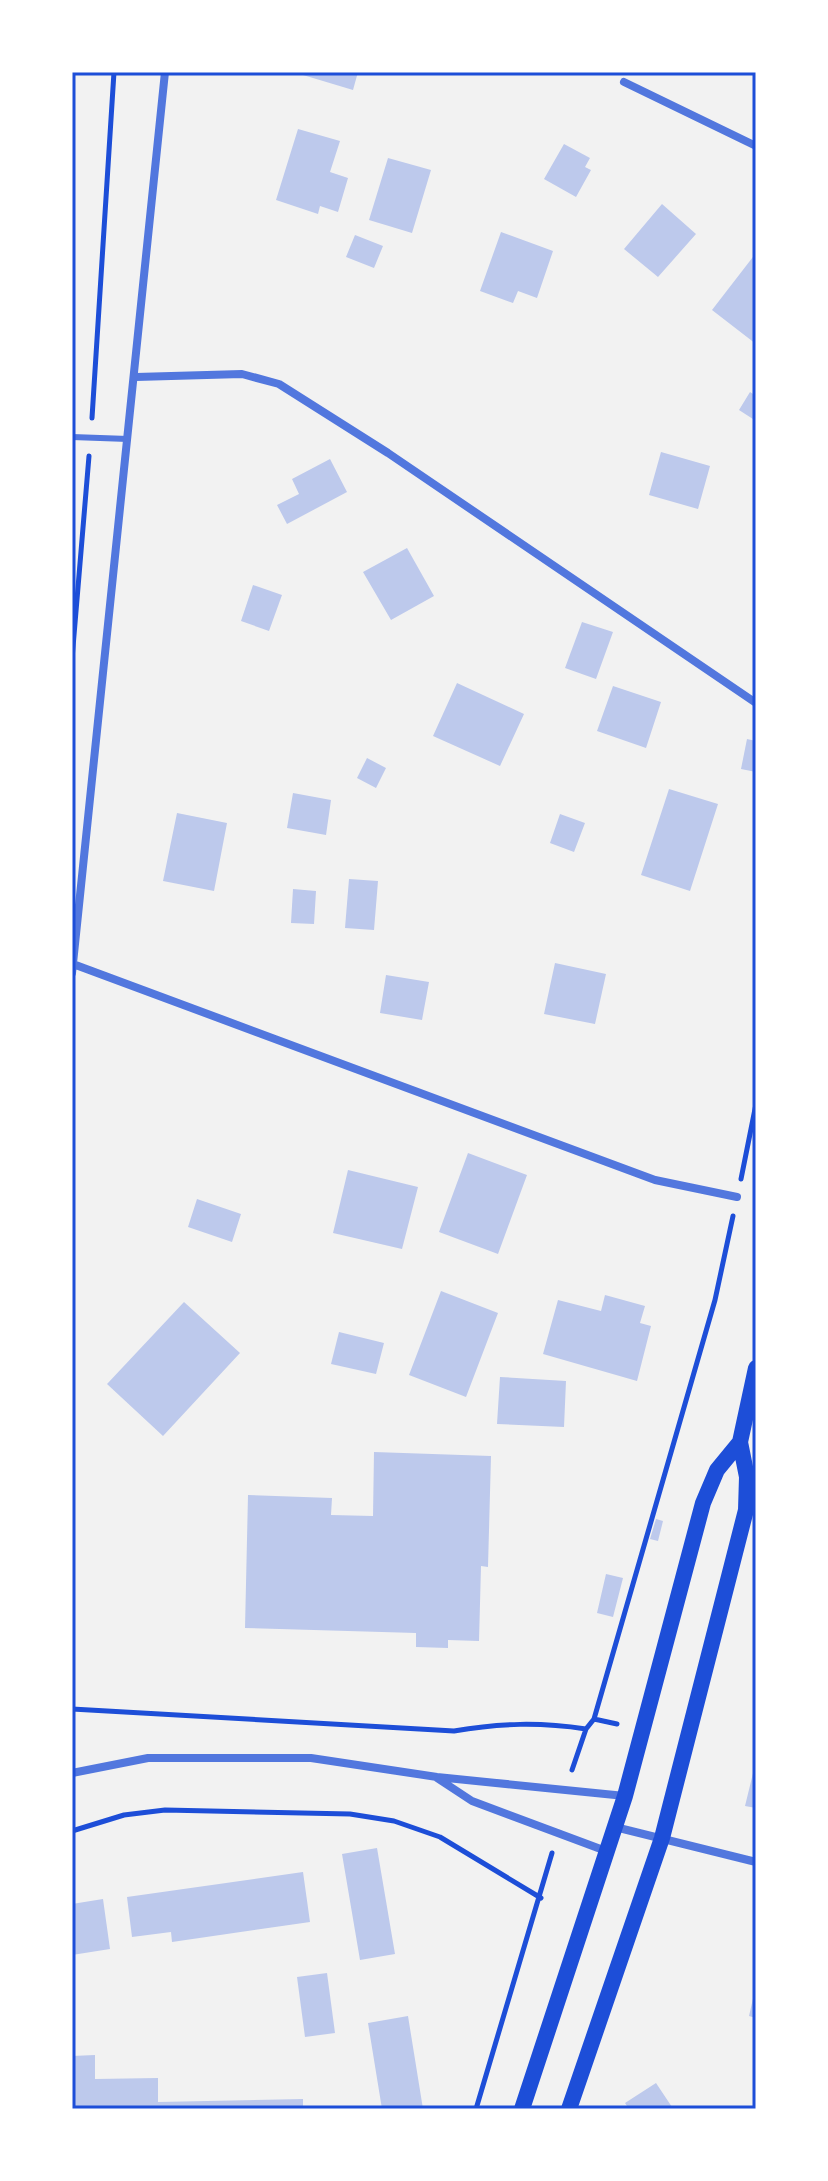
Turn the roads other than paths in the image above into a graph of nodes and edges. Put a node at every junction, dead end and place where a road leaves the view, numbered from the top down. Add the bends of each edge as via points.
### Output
1 (165, 72) edge
2 (624, 82) dead end
3 (756, 146) edge
4 (136, 377) junction
5 (72, 437) edge
6 (128, 439) junction
7 (756, 703) edge
8 (73, 964) edge
9 (72, 973) edge
10 (737, 1197) road end
11 (756, 1368) edge
12 (740, 1442) junction
13 (72, 1773) edge
14 (437, 1777) junction
15 (625, 1796) junction
16 (615, 1827) junction
17 (662, 1838) junction
18 (606, 1851) junction
19 (756, 1862) edge
20 (522, 2109) edge
21 (569, 2109) edge

1 - 4 street
2 - 3 street
4 - 6 street
4 - 7 street via 242,374 279,384
5 - 6 lane
6 - 8 street
8 - 9 street
8 - 10 street via 655,1180
11 - 12 main road
12 - 15 main road via 717,1470 703,1503
12 - 17 main road via 746,1510
13 - 14 street via 148,1758 233,1756 311,1758
14 - 15 street
14 - 18 street via 472,1801
15 - 16 main road
16 - 17 street
16 - 18 main road
17 - 19 street
17 - 21 main road
18 - 20 main road

